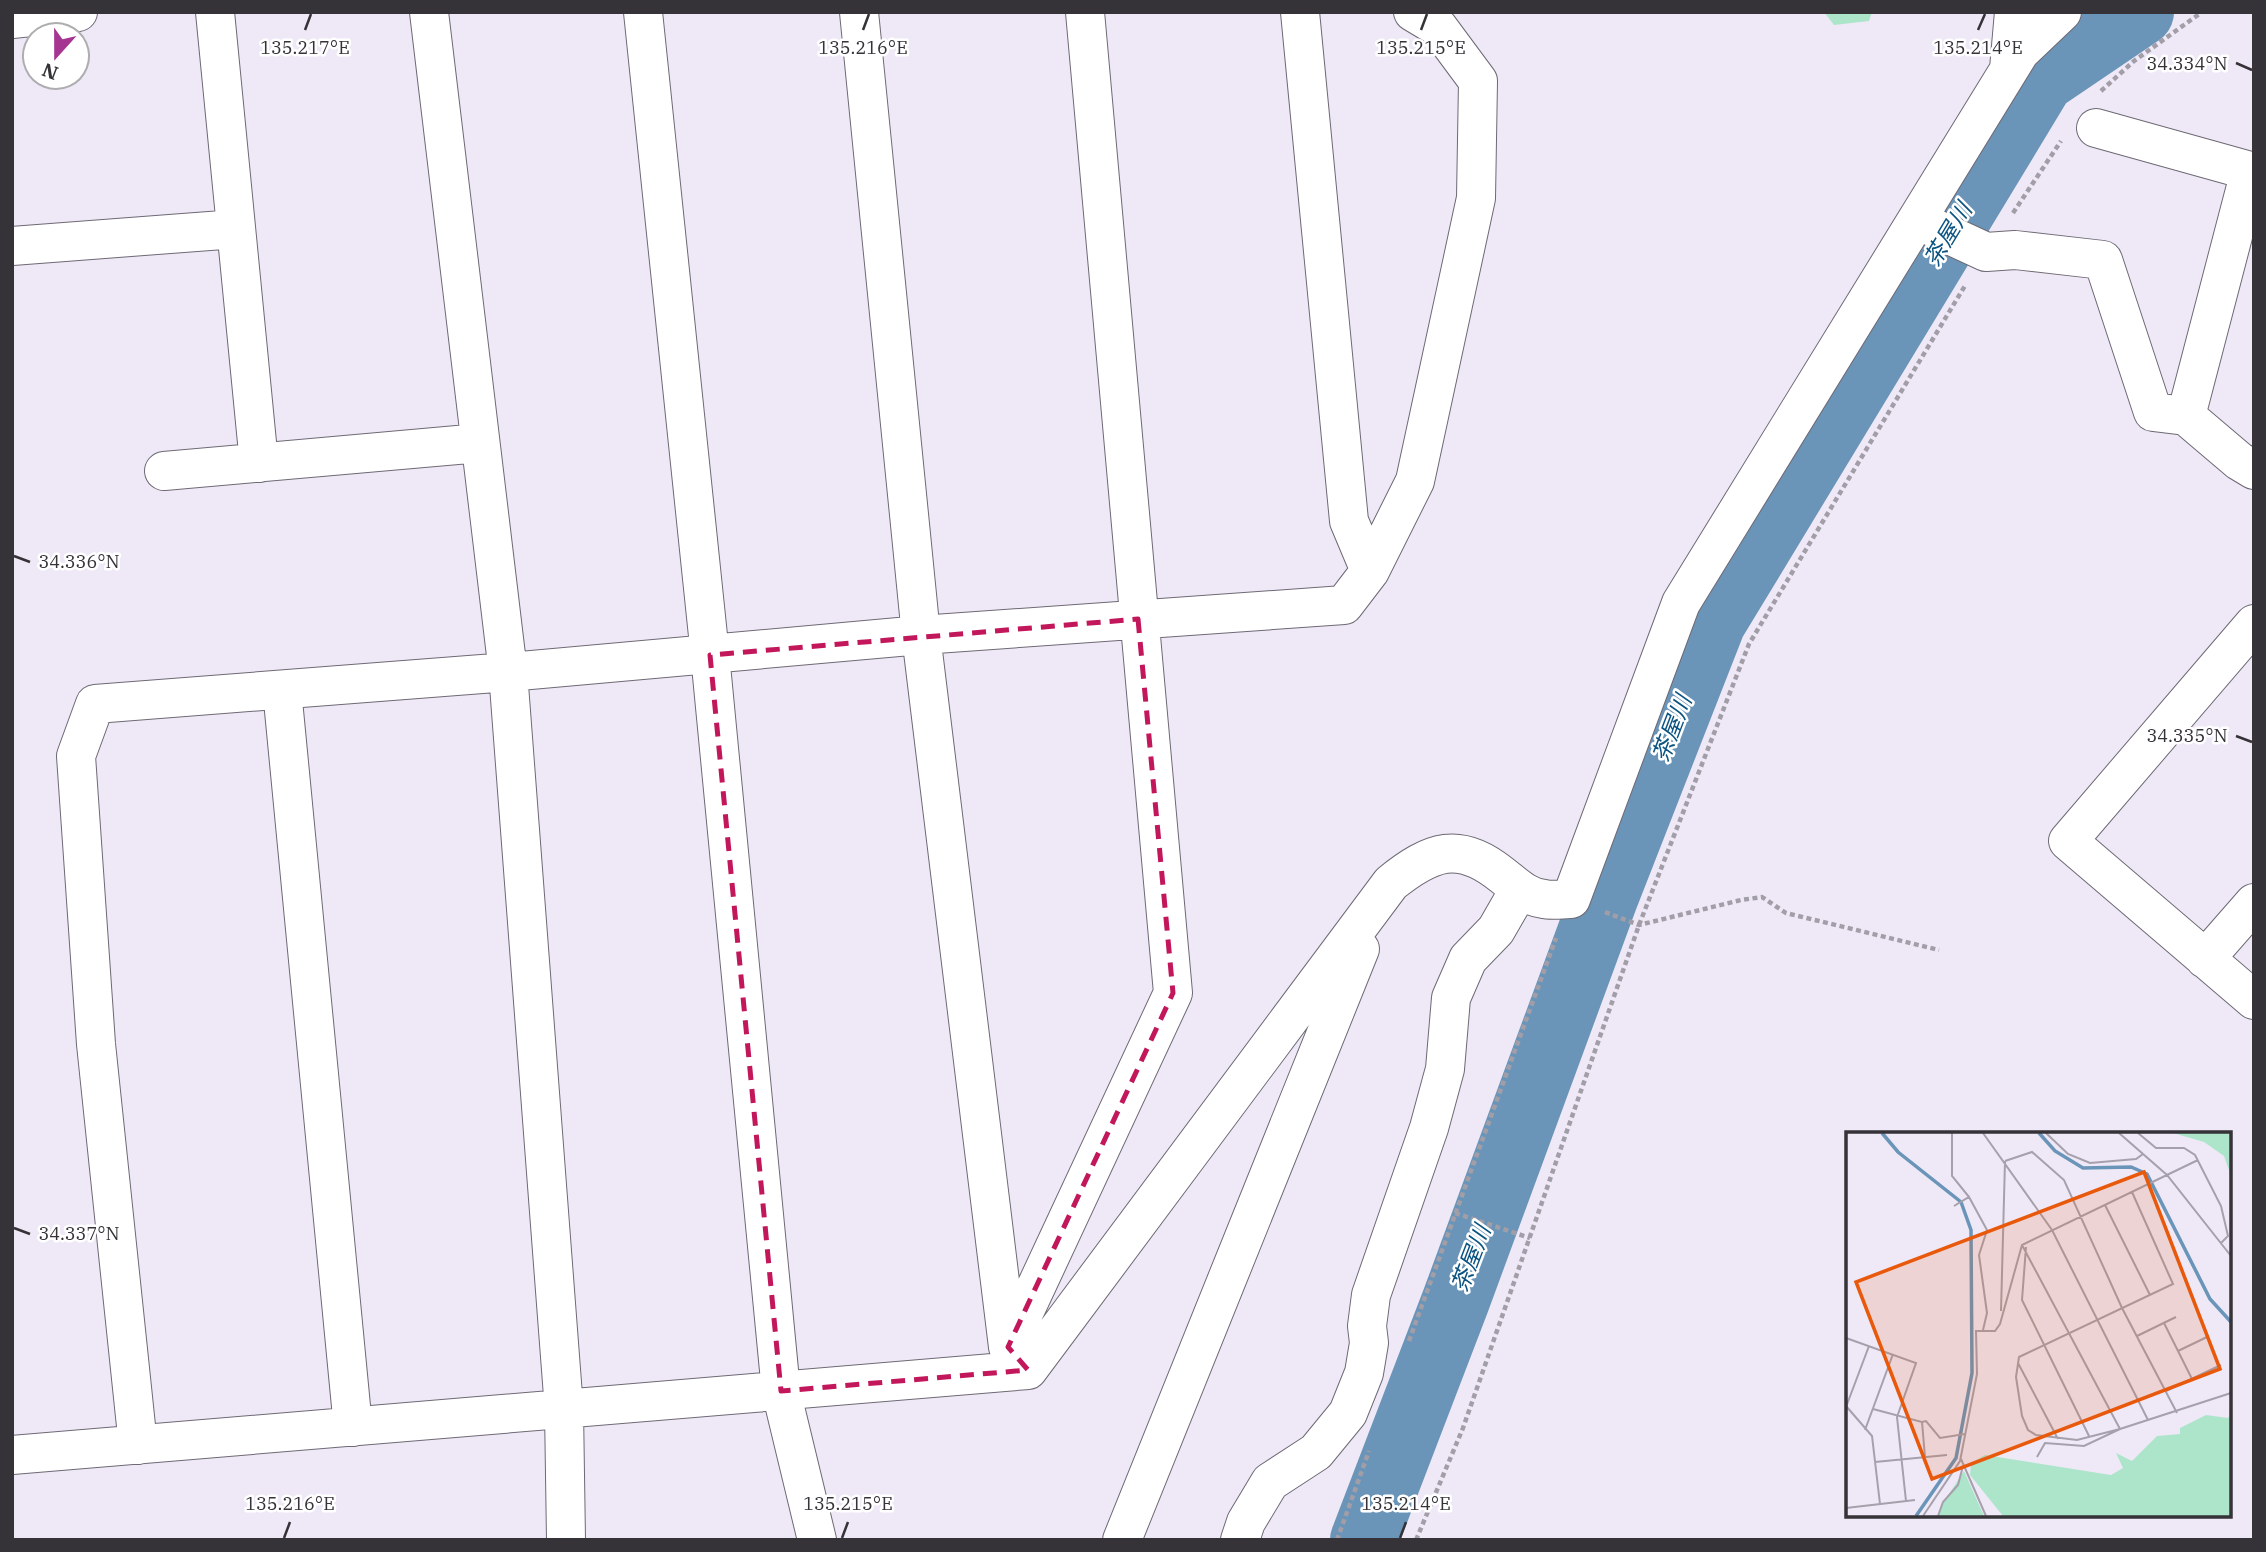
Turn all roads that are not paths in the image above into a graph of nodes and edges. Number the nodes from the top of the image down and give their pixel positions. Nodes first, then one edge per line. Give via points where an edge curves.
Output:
1 (78, 12) edge
2 (215, 12) edge
3 (429, 12) edge
4 (643, 12) edge
5 (859, 12) edge
6 (1085, 12) edge
7 (1300, 12) edge
8 (1413, 12) edge
9 (2014, 12) edge
10 (2062, 12) edge
11 (12, 19) edge
12 (2009, 69) junction
13 (2086, 120) road end
14 (2252, 171) edge
15 (1917, 220) junction
16 (236, 229) junction
17 (12, 246) edge
18 (2186, 416) junction
19 (481, 443) junction
20 (259, 463) junction
21 (2254, 470) edge
22 (164, 471) dead end
23 (1370, 571) junction
24 (1138, 619) junction
25 (2254, 624) edge
26 (921, 635) junction
27 (710, 655) junction
28 (508, 672) junction
29 (282, 690) junction
30 (1519, 890) junction
31 (1379, 902) junction
32 (2254, 903) edge
33 (2205, 959) junction
34 (2254, 1000) edge
35 (1018, 1358) junction
36 (782, 1391) junction
37 (564, 1409) junction
38 (354, 1427) junction
39 (138, 1445) junction
40 (12, 1455) edge
41 (566, 1540) edge
42 (817, 1540) edge
43 (1122, 1540) edge
44 (1240, 1540) edge

1 - 11 street
2 - 16 street
3 - 19 street
4 - 27 street
5 - 26 street
6 - 24 street
7 - 23 street via 1349,521
8 - 23 street via 1438,27 1478,81 1476,198 1415,481
9 - 12 street
10 - 12 street via 2020,52
12 - 15 street
13 - 14 street
14 - 18 street
15 - 18 street via 1986,252 2015,250 2103,260 2153,412
15 - 30 street via 1681,603 1571,899 1542,899
16 - 17 street
16 - 20 street
18 - 21 street
19 - 20 street
19 - 28 street
20 - 22 street
23 - 24 street via 1344,605
24 - 26 street
24 - 35 street via 1173,993
25 - 33 street via 2068,841
26 - 27 street
26 - 35 street
27 - 28 street
27 - 36 street
28 - 29 street
28 - 37 street
29 - 38 street
29 - 39 street via 96,704 76,756 96,1044
30 - 31 street via 1474,856 1444,852 1414,864 1391,883
30 - 44 street via 1496,930 1468,959 1451,998 1445,1069 1371,1295 1364,1373 1348,1413 1316,1451 1270,1482
31 - 35 street
31 - 43 street
32 - 33 street
33 - 34 street
35 - 36 street
36 - 37 street
36 - 42 street
37 - 38 street
37 - 41 street
38 - 39 street
39 - 40 street

